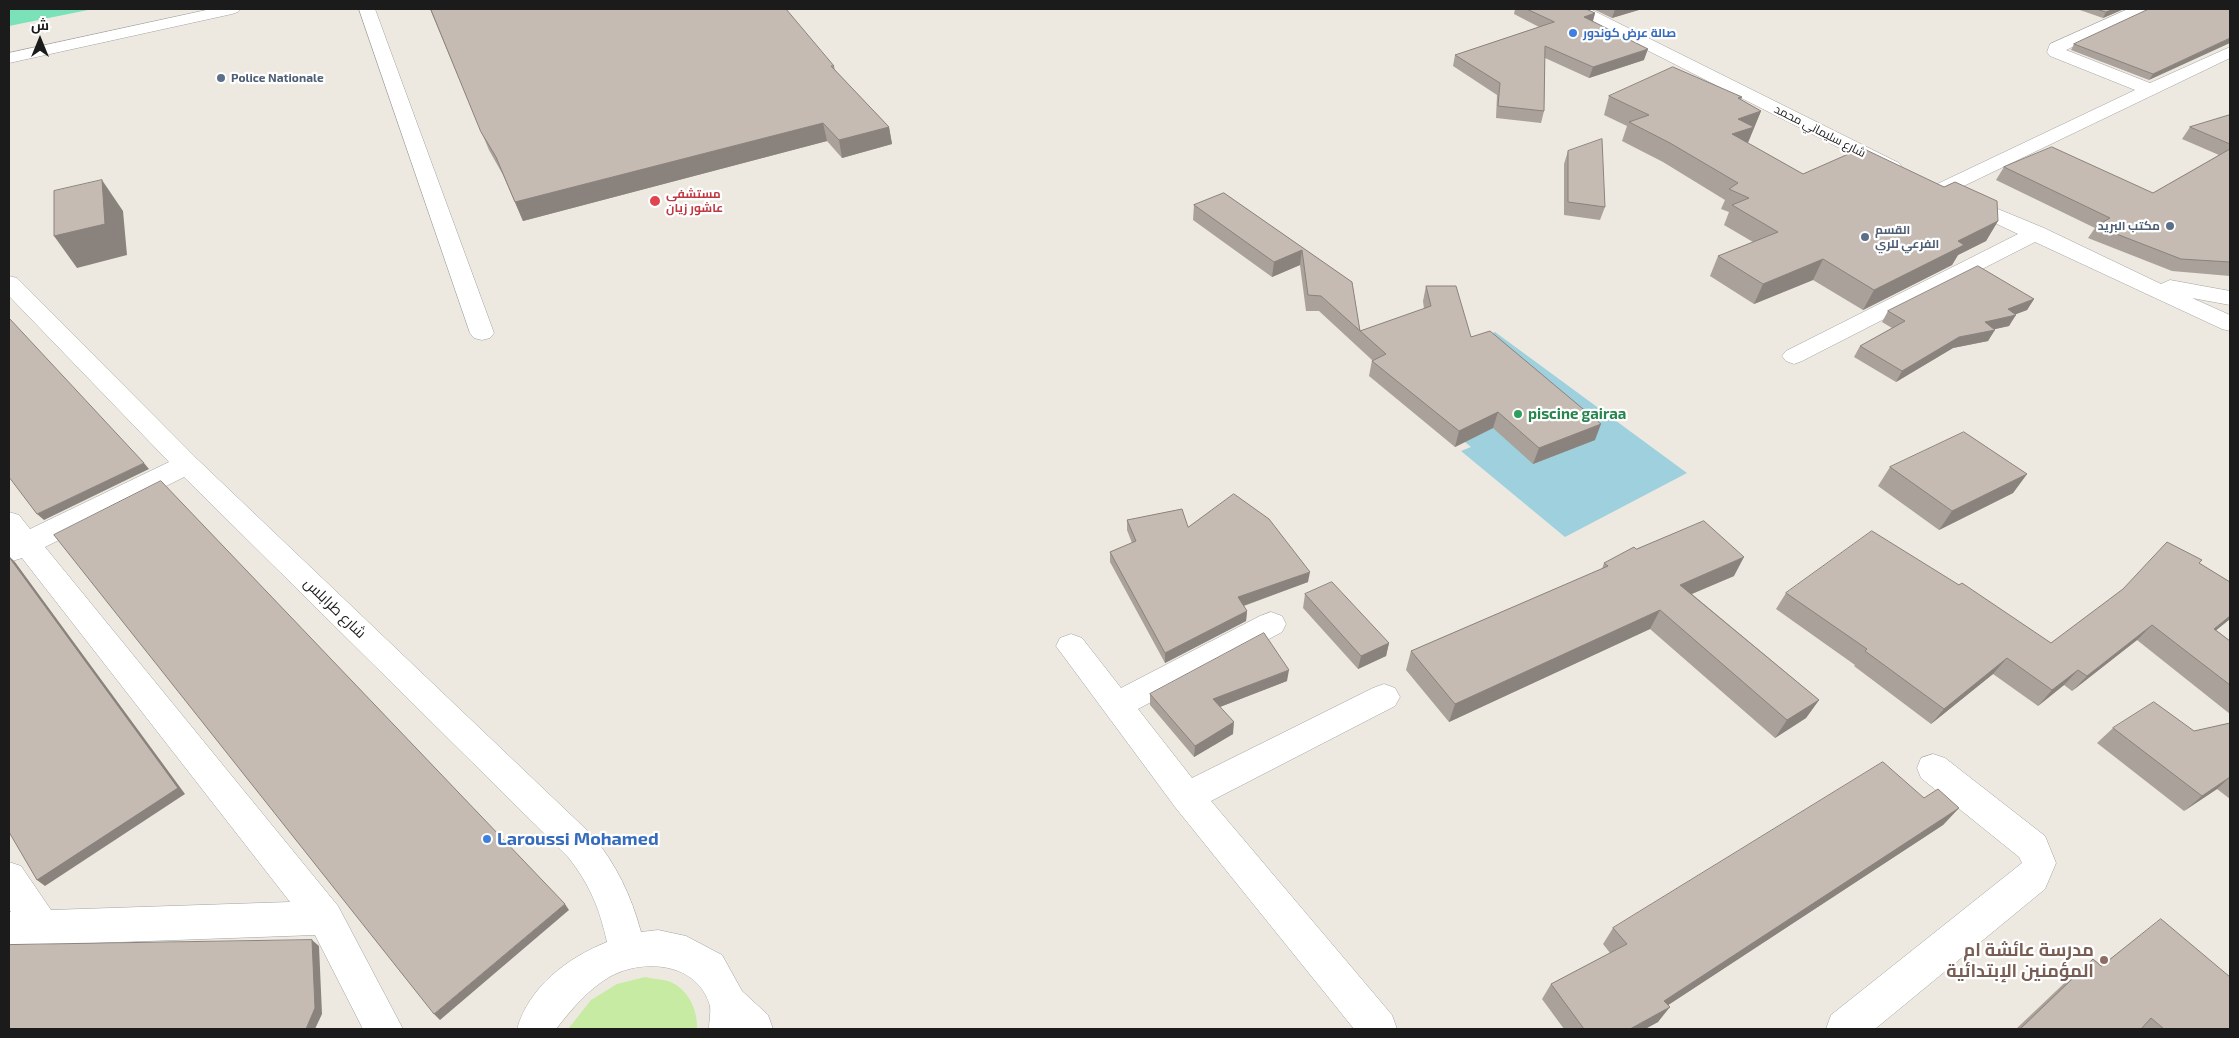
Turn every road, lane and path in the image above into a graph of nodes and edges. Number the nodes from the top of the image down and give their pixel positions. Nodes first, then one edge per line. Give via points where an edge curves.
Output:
1 (232, 9) edge
2 (367, 9) edge
3 (1578, 9) edge
4 (2141, 9) edge
5 (2230, 52) edge
6 (9, 58) edge
7 (2151, 90) junction
8 (1925, 183) junction
9 (2036, 233) junction
10 (9, 283) edge
11 (2146, 284) junction
12 (2230, 298) edge
13 (2230, 324) edge
14 (482, 333) dead end
15 (1794, 356) dead end
16 (187, 464) junction
17 (14, 540) edge
18 (1271, 624) dead end
19 (1071, 646) dead end
20 (1384, 697) dead end
21 (1118, 704) junction
22 (1933, 768) dead end
23 (1187, 797) junction
24 (9, 878) edge
25 (326, 918) junction
26 (25, 928) edge
27 (627, 951) junction
28 (737, 1021) edge
29 (384, 1029) edge
30 (536, 1029) edge
31 (1378, 1029) edge
32 (1845, 1029) edge

1 - 6 street
2 - 14 street
3 - 8 street, شارع سليماني محمد
4 - 7 street via 2056,48 2056,52
5 - 7 street
7 - 8 street
8 - 9 street, شارع سليماني محمد
9 - 11 street, شارع سليماني محمد
9 - 15 street
10 - 16 street, شارع طرابلس
11 - 12 street
11 - 13 street
16 - 17 street
16 - 27 street, شارع طرابلس via 580,846 598,866 617,906
17 - 25 street
18 - 21 street
19 - 21 street
20 - 23 street
21 - 23 street
22 - 32 street via 2033,847 2039,863 2033,877
23 - 31 street
24 - 26 street
25 - 26 street
25 - 29 street
27 - 28 street via 658,948 686,954 709,968
27 - 30 street via 596,964 569,984 539,1020

